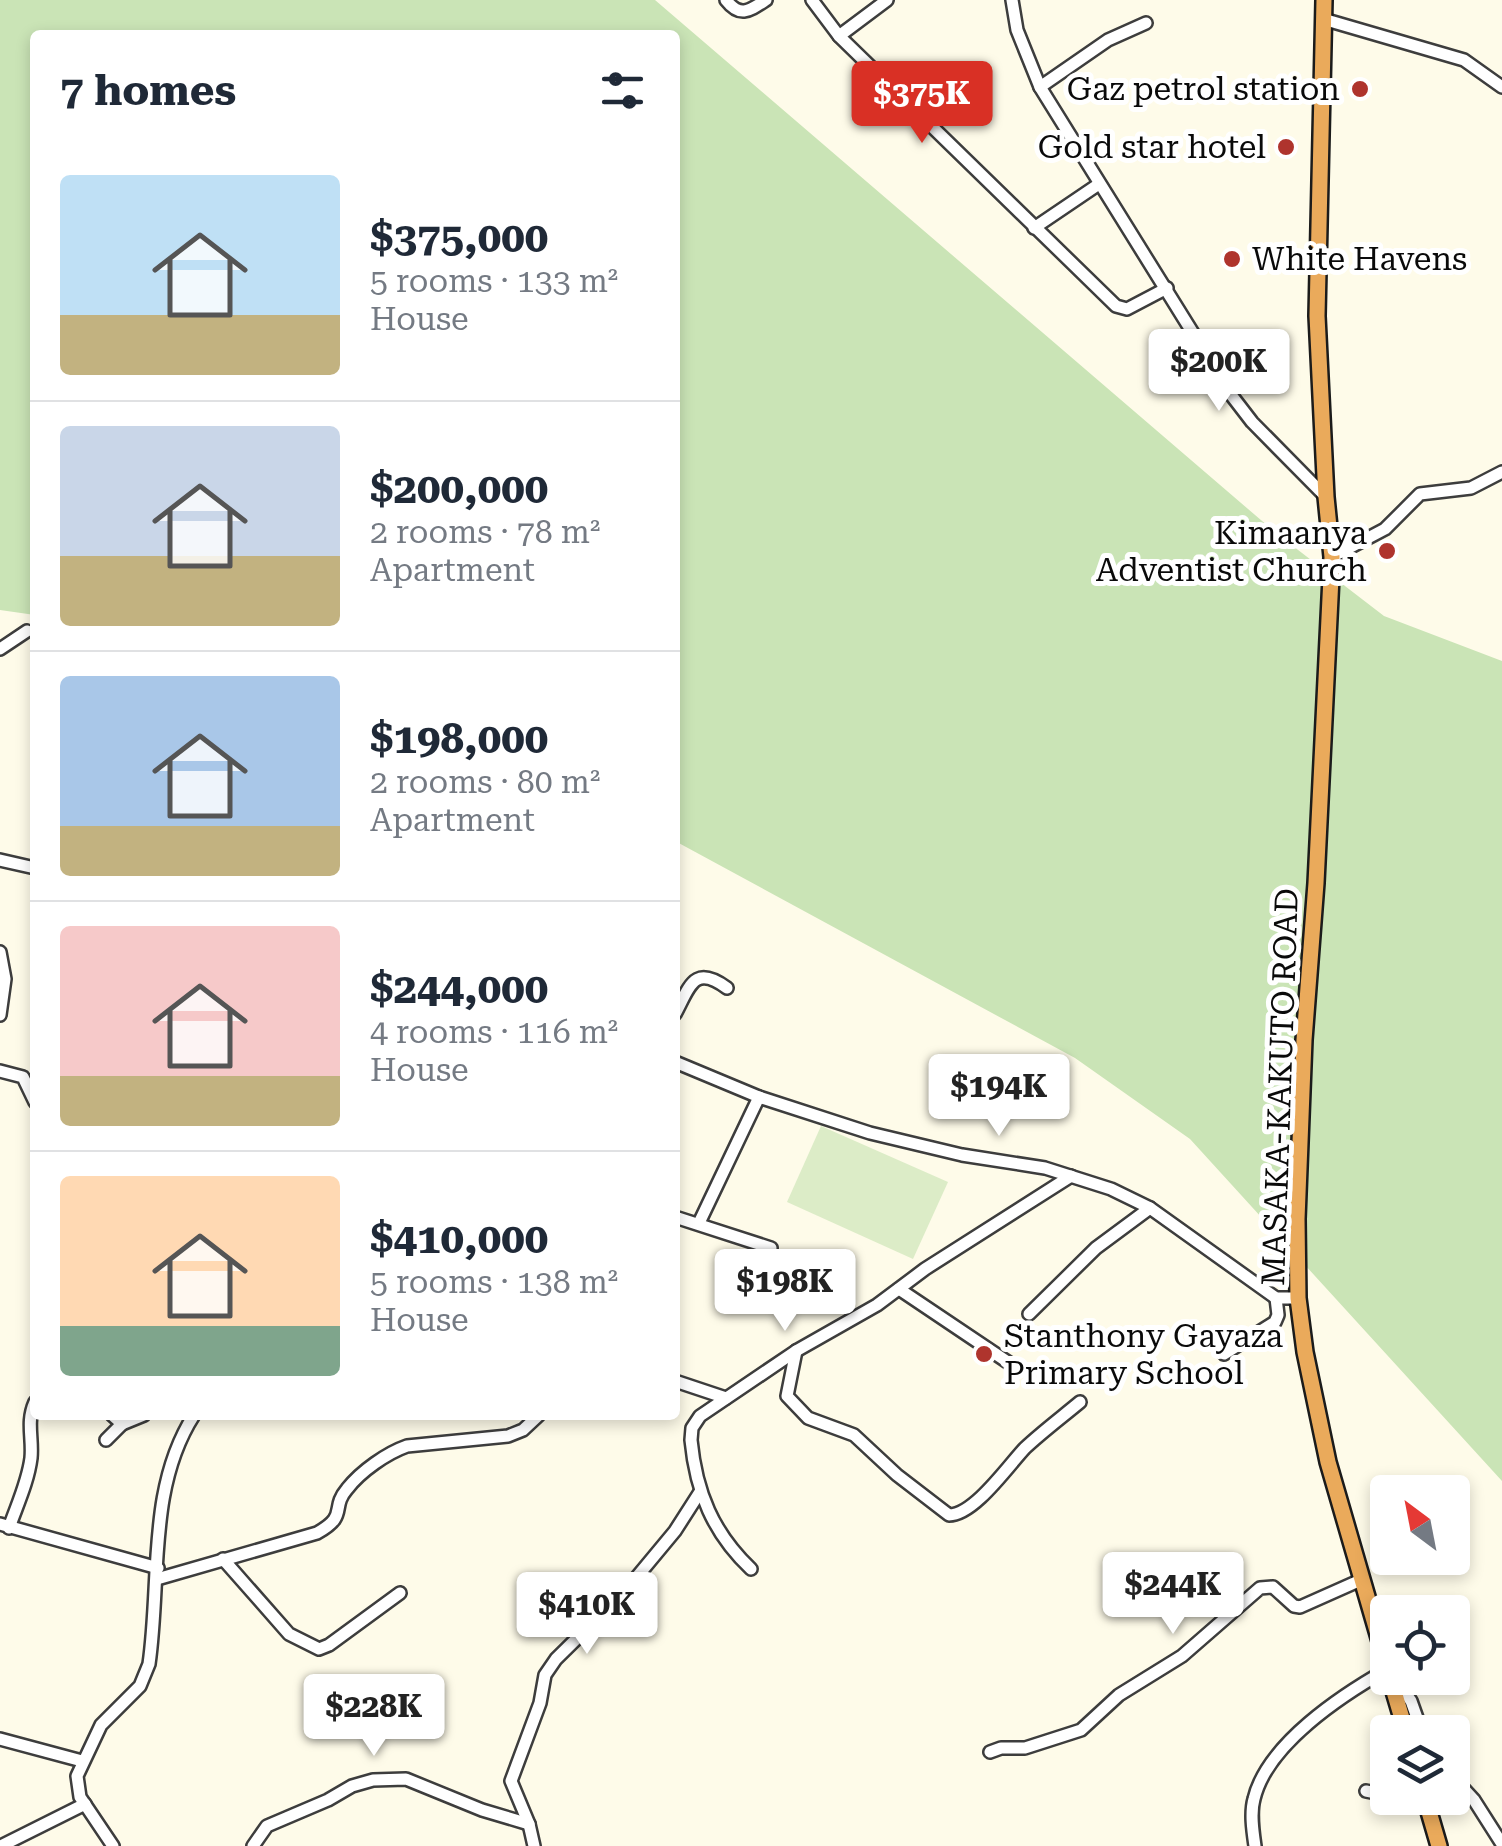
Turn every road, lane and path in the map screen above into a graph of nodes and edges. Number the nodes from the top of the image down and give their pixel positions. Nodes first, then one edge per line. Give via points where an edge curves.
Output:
1 (726, 0) edge
2 (766, 0) edge
3 (812, 0) edge
4 (887, 0) edge
5 (1012, 0) edge
6 (1324, 0) edge
7 (1323, 19) junction
8 (1146, 22) dead end
9 (838, 36) junction
10 (1040, 87) junction
11 (1502, 87) edge
12 (1099, 184) junction
13 (1034, 228) junction
14 (1167, 288) junction
15 (1502, 472) edge
16 (1326, 497) junction
17 (1332, 557) junction
18 (27, 632) dead end
19 (0, 649) edge
20 (0, 860) edge
21 (30, 867) edge
22 (0, 952) edge
23 (727, 988) dead end
24 (680, 1005) edge
25 (0, 1015) edge
26 (680, 1064) edge
27 (0, 1072) edge
28 (30, 1092) edge
29 (759, 1097) junction
30 (1071, 1176) junction
31 (1150, 1208) junction
32 (680, 1218) edge
33 (699, 1223) junction
34 (771, 1248) dead end
35 (900, 1288) junction
36 (1276, 1298) junction
37 (1298, 1298) junction
38 (1029, 1314) dead end
39 (796, 1351) junction
40 (1224, 1354) dead end
41 (1018, 1369) dead end
42 (680, 1382) edge
43 (726, 1398) junction
44 (1080, 1402) dead end
45 (30, 1418) edge
46 (116, 1420) edge
47 (192, 1420) edge
48 (534, 1420) edge
49 (106, 1440) dead end
50 (700, 1492) junction
51 (4, 1526) edge
52 (224, 1558) junction
53 (751, 1569) dead end
54 (157, 1574) junction
55 (1363, 1578) junction
56 (400, 1593) dead end
57 (1370, 1603) edge
58 (1370, 1679) edge
59 (0, 1738) edge
60 (990, 1752) dead end
61 (82, 1761) junction
62 (1366, 1791) dead end
63 (1370, 1792) edge
64 (1470, 1796) edge
65 (85, 1804) junction
66 (1430, 1815) edge
67 (529, 1824) junction
68 (34, 1830) junction
69 (1502, 1844) edge
70 (1, 1846) edge
71 (28, 1846) edge
72 (113, 1846) edge
73 (253, 1846) edge
74 (534, 1846) edge
75 (1254, 1846) edge
76 (1439, 1846) edge

1 - 2 street via 742,13
3 - 9 street
4 - 9 street
5 - 10 street
6 - 7 highway, MASAKA-KAKUTO ROAD
7 - 11 street via 1464,60
7 - 16 highway, MASAKA-KAKUTO ROAD via 1317,316
8 - 10 street
9 - 13 street
10 - 12 street
12 - 13 street
12 - 14 street
13 - 14 street via 1116,306 1133,307
14 - 16 street via 1232,396
15 - 17 street via 1471,488 1420,494 1385,530
16 - 17 highway, MASAKA-KAKUTO ROAD
17 - 37 highway, MASAKA-KAKUTO ROAD via 1304,1040
18 - 19 street
20 - 21 street
22 - 25 street
23 - 24 street via 702,976
26 - 29 street
27 - 28 street via 23,1077
29 - 30 street via 883,1137
29 - 33 street
30 - 31 street
30 - 35 street
31 - 36 street
31 - 38 street via 1096,1248
32 - 33 street
33 - 34 street
35 - 39 street
35 - 41 street
36 - 37 street
36 - 40 street via 1275,1322
37 - 55 highway, MASAKA-KAKUTO ROAD via 1318,1421
39 - 43 street
39 - 44 street via 787,1387 794,1407 854,1435 949,1515 986,1492
42 - 43 street
43 - 50 street via 692,1428
45 - 51 street via 32,1455
46 - 49 street
47 - 54 street via 169,1465
48 - 52 street via 508,1436 393,1451 346,1489 333,1524
50 - 53 street via 716,1529
50 - 67 street via 676,1531 545,1675 512,1782
51 - 54 street
52 - 54 street
52 - 56 street via 289,1634 319,1649
54 - 61 street via 149,1664 140,1686 101,1726
55 - 57 highway, MASAKA-KAKUTO ROAD
55 - 60 street via 1300,1607 1274,1587 1260,1588 1182,1656 1080,1730
58 - 75 street via 1276,1755 1253,1801
59 - 61 street
61 - 65 street via 77,1776
62 - 63 street
64 - 69 street
65 - 68 street
65 - 72 street
66 - 76 highway
67 - 73 street via 406,1779 373,1780 267,1826
67 - 74 street
68 - 70 street
68 - 71 street

